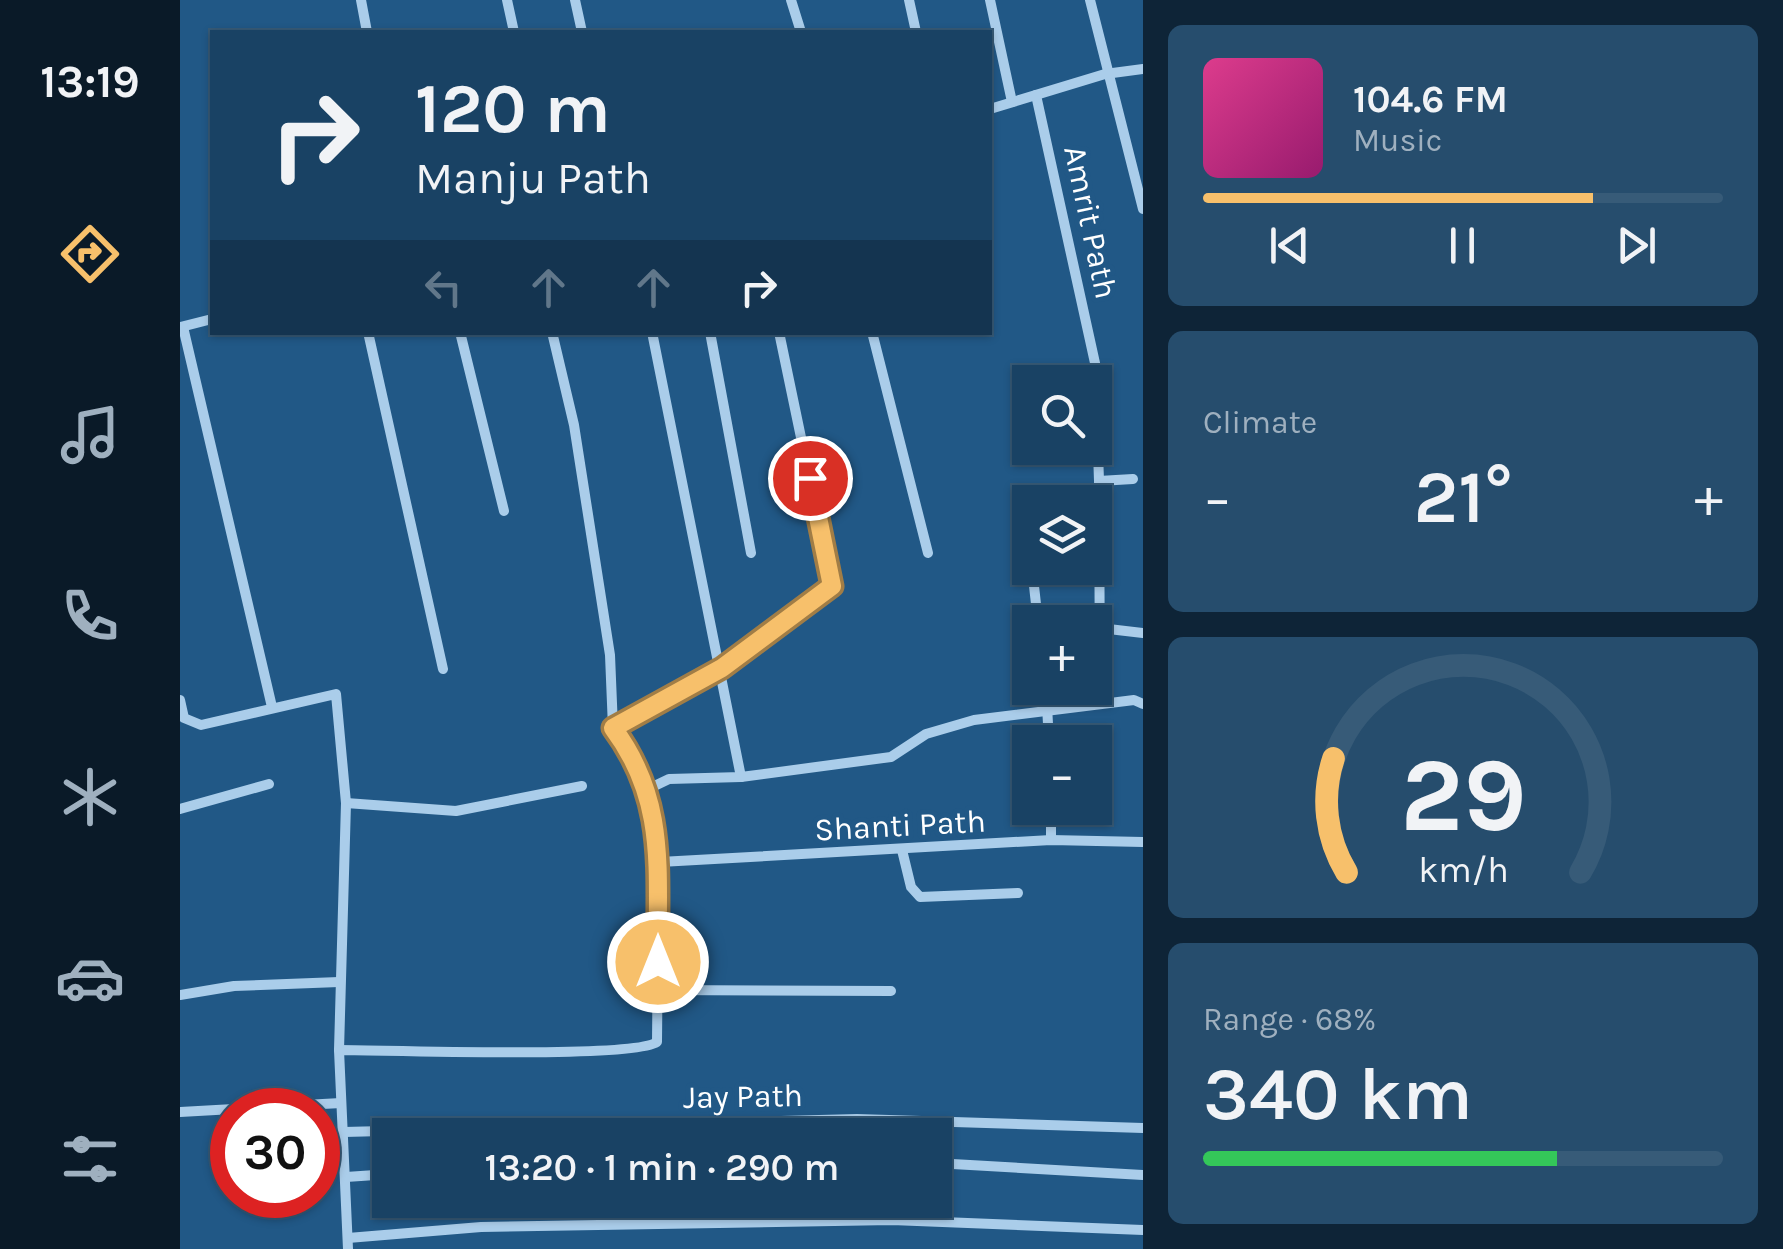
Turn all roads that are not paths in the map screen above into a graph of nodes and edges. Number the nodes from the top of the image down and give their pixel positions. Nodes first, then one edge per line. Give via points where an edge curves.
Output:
1 (361, 0) edge
2 (507, 0) edge
3 (575, 0) edge
4 (792, 0) edge
5 (910, 0) edge
6 (990, 0) edge
7 (1090, 0) edge
8 (367, 30) edge
9 (514, 30) edge
10 (582, 30) edge
11 (800, 30) edge
12 (916, 30) edge
13 (1143, 69) edge
14 (1105, 74) junction
15 (1036, 95) junction
16 (1012, 102) junction
17 (992, 108) edge
18 (1143, 210) edge
19 (210, 320) edge
20 (182, 327) edge
21 (369, 335) edge
22 (461, 335) edge
23 (553, 335) edge
24 (653, 335) edge
25 (711, 335) edge
26 (780, 335) edge
27 (873, 335) edge
28 (1132, 478) dead end
29 (1099, 481) junction
30 (504, 511) dead end
31 (751, 553) dead end
32 (928, 553) dead end
33 (1100, 605) edge
34 (1112, 629) edge
35 (1143, 633) edge
36 (722, 668) junction
37 (443, 670) dead end
38 (180, 700) edge
39 (1143, 704) edge
40 (1048, 705) edge
41 (272, 706) junction
42 (1048, 708) junction
43 (1048, 725) edge
44 (613, 728) junction
45 (741, 777) junction
46 (269, 784) dead end
47 (582, 786) dead end
48 (646, 790) junction
49 (346, 803) junction
50 (180, 809) edge
51 (1051, 825) edge
52 (1051, 840) junction
53 (1143, 842) edge
54 (902, 850) junction
55 (660, 862) junction
56 (1018, 893) dead end
57 (339, 982) junction
58 (659, 990) junction
59 (891, 992) dead end
60 (180, 995) edge
61 (339, 1050) junction
62 (341, 1103) junction
63 (180, 1112) edge
64 (1143, 1128) edge
65 (344, 1132) junction
66 (952, 1164) edge
67 (372, 1175) edge
68 (1143, 1175) edge
69 (346, 1177) junction
70 (1143, 1230) edge
71 (348, 1244) edge

1 - 8 street
2 - 9 street
3 - 10 street
4 - 11 street
5 - 12 street
6 - 16 street
7 - 14 street
13 - 14 street
14 - 15 street
14 - 18 street
15 - 16 street
15 - 29 street, Amrit Path via 1095,363
16 - 17 street
19 - 20 street
20 - 41 street
21 - 37 street
22 - 30 street
23 - 44 street via 574,424 610,655
24 - 36 street
25 - 31 street
26 - 36 street via 832,586
27 - 32 street
28 - 29 street
29 - 33 street, Amrit Path
34 - 35 street
36 - 44 street
36 - 45 street
38 - 41 street via 192,724
39 - 42 street
40 - 42 street
41 - 49 street via 336,694
42 - 43 street
42 - 45 street via 926,734 891,756
44 - 48 street
45 - 48 street via 669,779
46 - 50 street
47 - 49 street via 456,812
48 - 55 street
49 - 57 street
51 - 52 street
52 - 53 street, Shanti Path
52 - 54 street, Shanti Path
54 - 55 street, Shanti Path
54 - 56 street via 920,897
55 - 58 street
57 - 60 street
57 - 61 street
58 - 59 street
58 - 61 street via 657,1042 644,1048
61 - 62 street
62 - 63 street
62 - 65 street
64 - 65 street, Jay Path via 857,1119
65 - 69 street
66 - 68 street
67 - 69 street
69 - 71 street
70 - 71 street via 892,1220 481,1227

